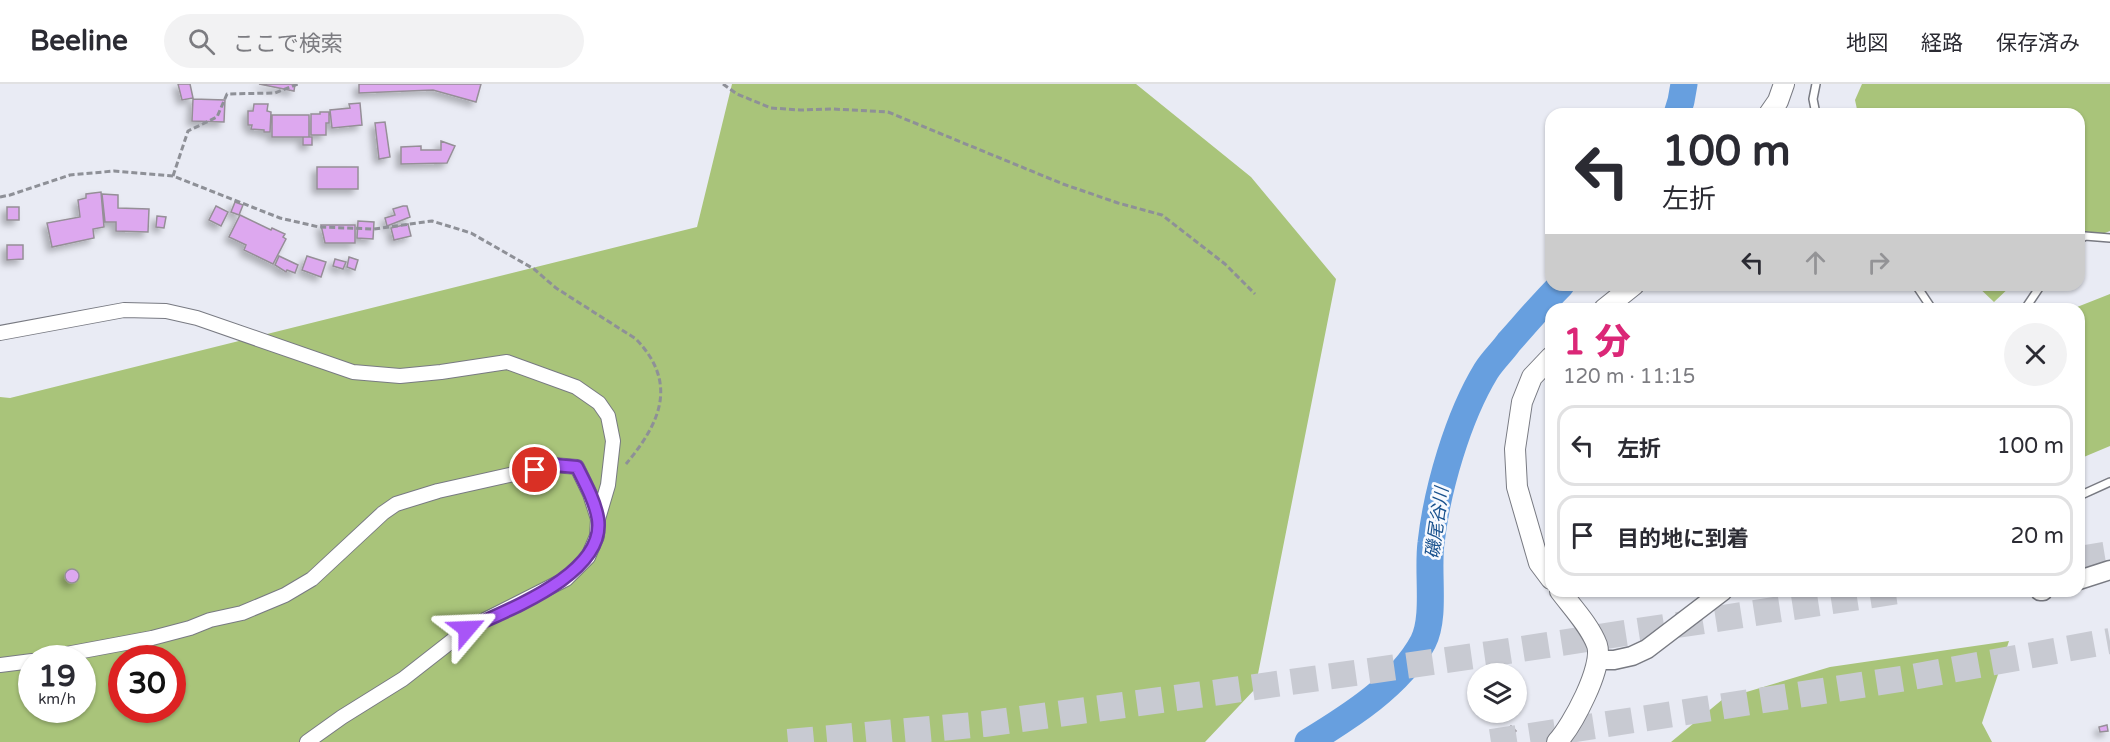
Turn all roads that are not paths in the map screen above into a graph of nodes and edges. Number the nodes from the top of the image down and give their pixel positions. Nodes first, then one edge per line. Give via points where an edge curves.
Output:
1 (1784, 84) edge
2 (1815, 84) edge
3 (1773, 108) edge
4 (1815, 108) edge
5 (2085, 236) edge
6 (2110, 238) edge
7 (1626, 291) edge
8 (1612, 303) edge
9 (0, 333) edge
10 (1545, 363) edge
11 (2110, 482) edge
12 (2085, 493) edge
13 (598, 519) junction
14 (2110, 570) edge
15 (1545, 571) edge
16 (2085, 578) edge
17 (1564, 597) edge
18 (1715, 597) edge
19 (96, 648) edge
20 (1598, 660) junction
21 (18, 662) edge
22 (0, 664) edge
23 (307, 742) edge
24 (1557, 742) edge

1 - 3 main road
2 - 4 lane
5 - 6 lane
7 - 8 main road
9 - 13 street via 124,310 166,310 353,372 400,376 507,362 576,387 599,403 608,416 613,441 608,485
10 - 15 main road via 1532,377 1522,402 1515,449 1517,488 1539,563
11 - 12 lane
13 - 19 street via 577,467 554,465 438,491 396,504 382,513 312,579 285,595 190,628
13 - 23 street via 597,536 588,557 566,579 467,629 403,679
14 - 16 street
17 - 20 main road via 1592,635 1598,647
18 - 20 street via 1647,649 1632,656
20 - 24 main road via 1585,696
21 - 22 street

